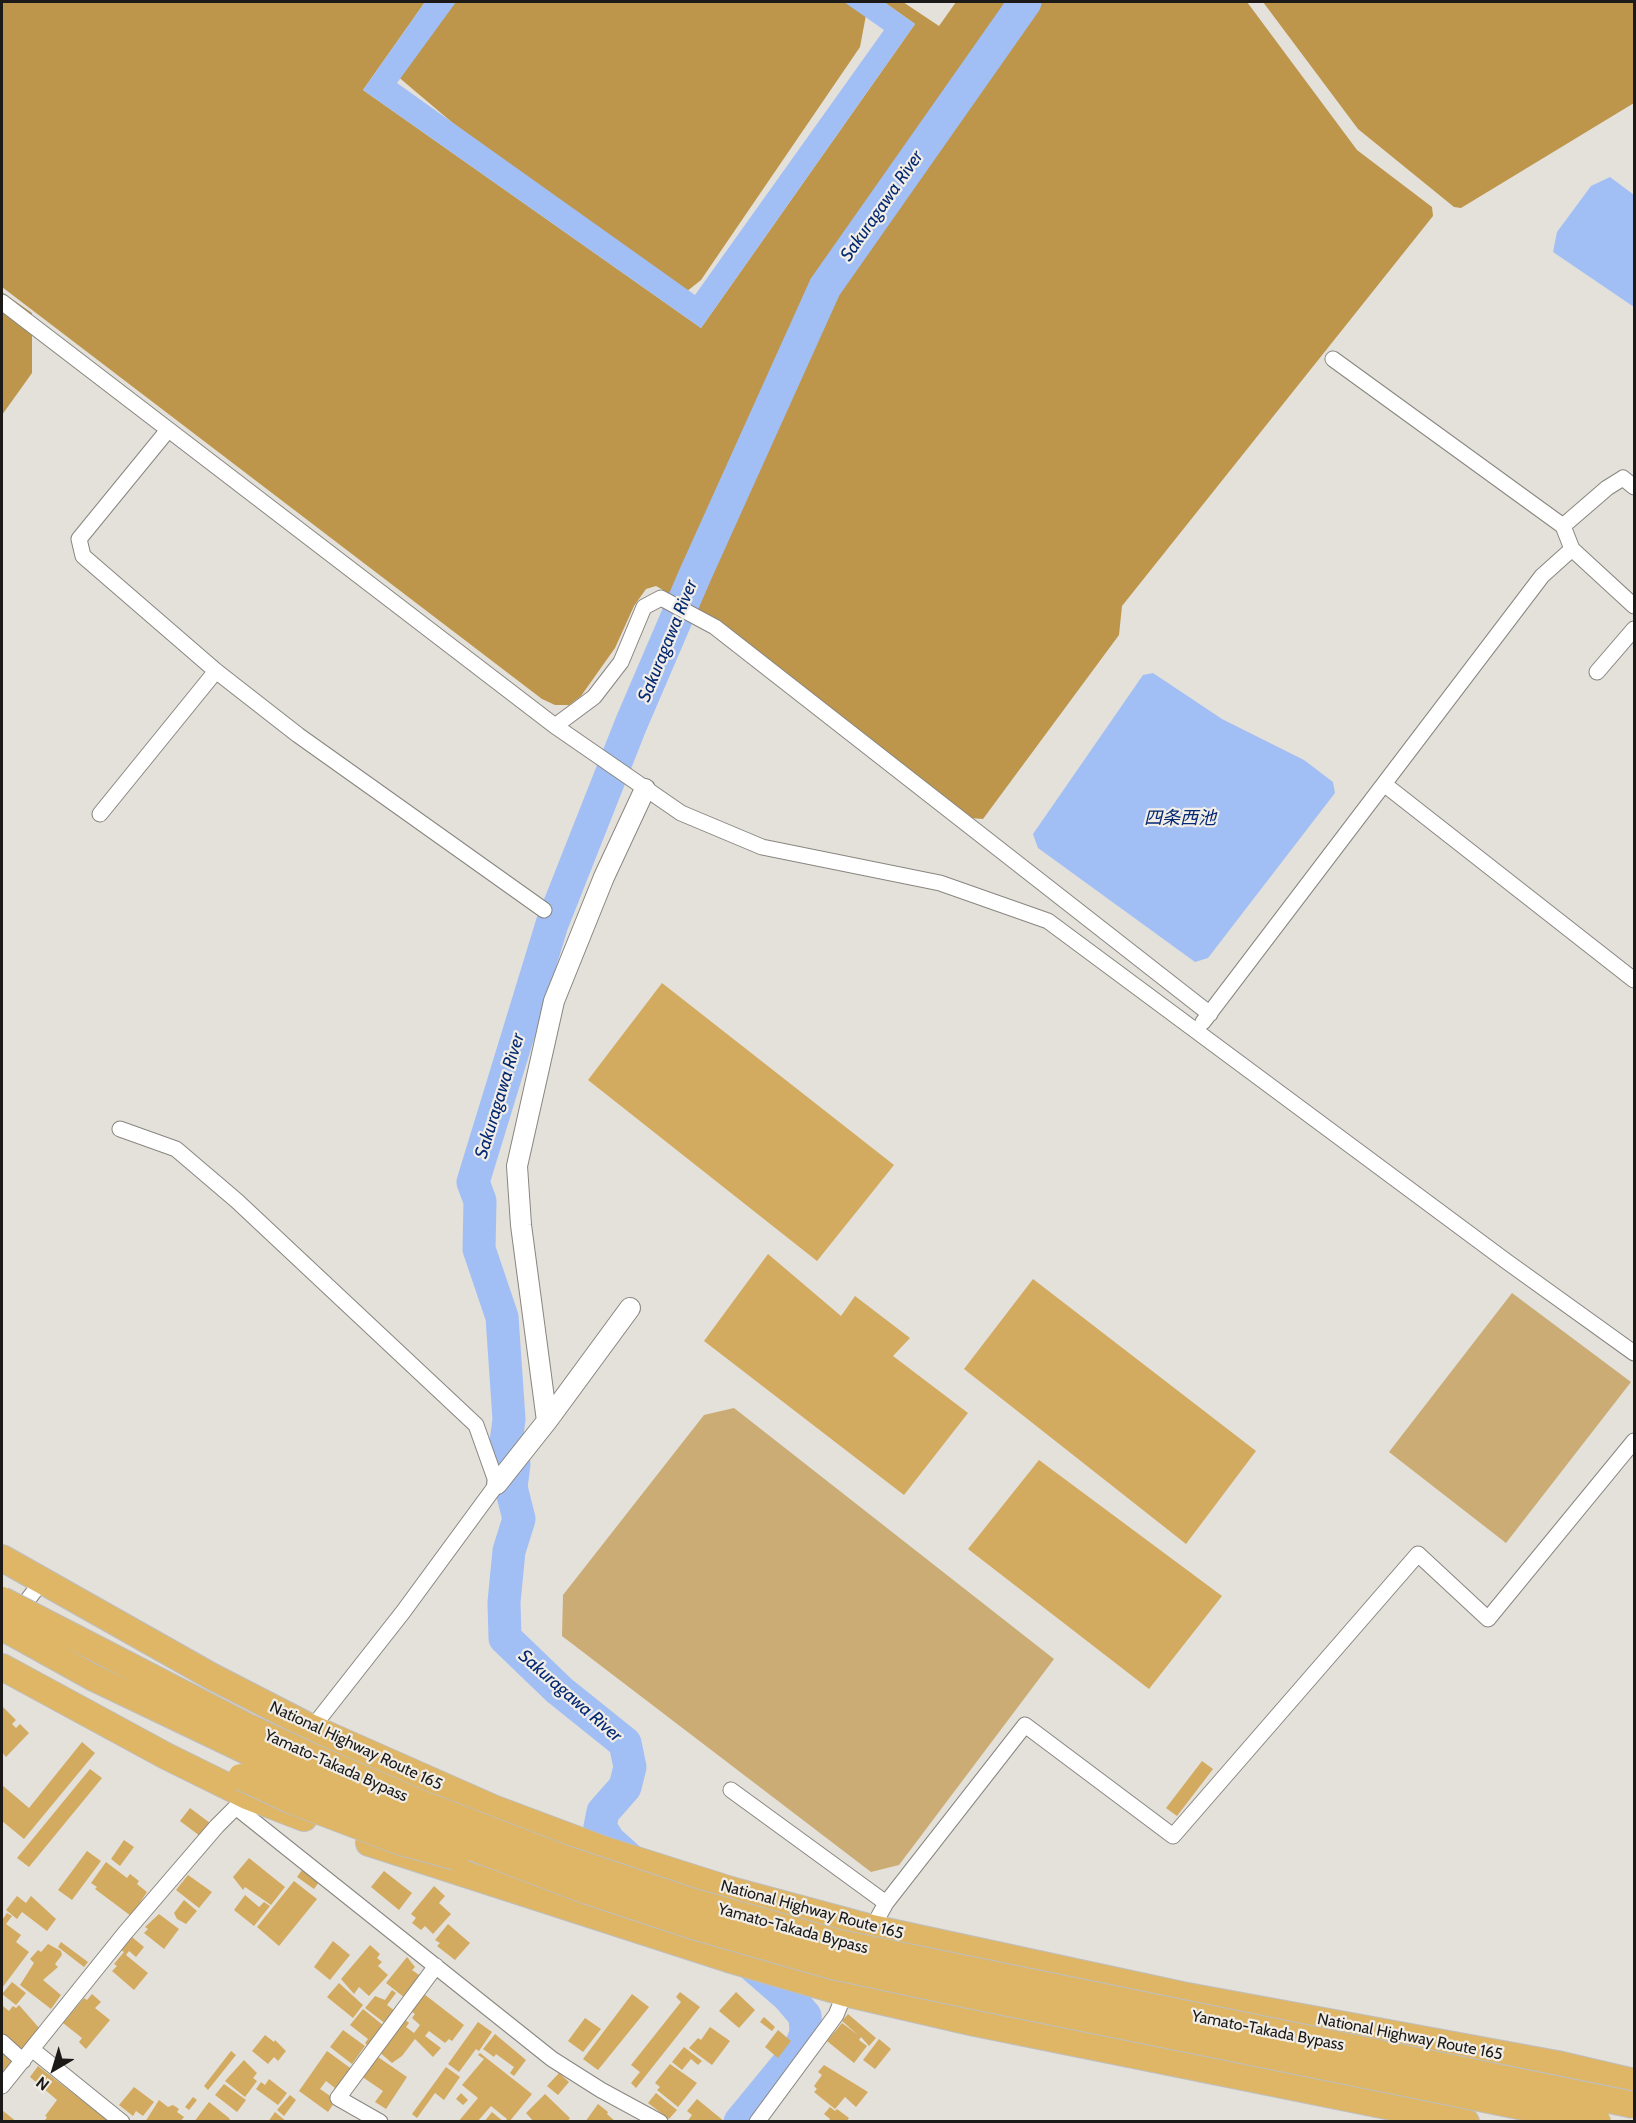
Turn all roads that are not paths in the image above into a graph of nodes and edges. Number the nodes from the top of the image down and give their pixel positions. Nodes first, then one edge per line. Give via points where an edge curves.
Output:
1 (2, 302) edge
2 (1334, 359) dead end
3 (168, 430) junction
4 (1635, 487) edge
5 (1563, 526) junction
6 (1572, 549) junction
7 (1635, 606) edge
8 (1635, 629) edge
9 (216, 671) junction
10 (1597, 672) dead end
11 (555, 726) junction
12 (1384, 784) junction
13 (645, 789) junction
14 (100, 814) dead end
15 (544, 910) dead end
16 (1635, 980) edge
17 (1210, 1014) junction
18 (1197, 1030) junction
19 (120, 1129) dead end
20 (630, 1308) dead end
21 (1635, 1353) edge
22 (547, 1421) junction
23 (1635, 1441) edge
24 (497, 1484) junction
25 (2, 1558) edge
26 (2, 1581) edge
27 (42, 1581) junction
28 (2, 1600) edge
29 (2, 1627) edge
30 (2, 1634) edge
31 (2, 1650) edge
32 (2, 1667) edge
33 (246, 1726) junction
34 (312, 1728) junction
35 (731, 1790) dead end
36 (242, 1802) junction
37 (587, 1891) junction
38 (886, 1903) junction
39 (872, 1928) junction
40 (435, 1966) junction
41 (845, 1993) junction
42 (2, 2042) edge
43 (28, 2056) junction
44 (1635, 2082) edge
45 (2, 2086) edge
46 (1635, 2105) edge
47 (651, 2119) edge
48 (122, 2121) edge
49 (380, 2121) edge
50 (757, 2121) edge
51 (1466, 2121) edge
52 (1598, 2121) edge

1 - 3 street
2 - 5 street
3 - 9 street via 79,539 83,556
3 - 11 street
4 - 5 street via 1623,478
5 - 6 street
6 - 7 street
6 - 12 street via 1542,576
8 - 10 street
9 - 14 street
9 - 15 street via 298,735
11 - 13 street
11 - 17 street via 594,697 621,662 644,607 661,598 715,627
12 - 16 street
12 - 17 street
13 - 18 street via 681,813 762,847 940,883 1048,921
13 - 22 street via 554,1001 517,1167
17 - 18 street
18 - 21 street
19 - 24 street via 176,1149 237,1201 476,1425
20 - 22 street
22 - 24 street
23 - 38 street via 1488,1619 1418,1554 1173,1836 1025,1725
24 - 34 street
25 - 27 highway, National Highway Route 165
26 - 33 highway, bridge
27 - 30 street
27 - 34 highway, National Highway Route 165
28 - 33 highway, Yamato-Takada Bypass, bridge
29 - 37 highway, Yamato-Takada Bypass, bridge via 102,1682 303,1778
31 - 37 highway, bridge via 193,1754 290,1800 401,1842
32 - 36 highway
33 - 46 highway, Yamato-Takada Bypass, bridge via 420,1803 563,1858 694,1902 839,1944
34 - 36 street
34 - 39 highway, National Highway Route 165 via 493,1808 605,1850 731,1890
35 - 38 street
36 - 40 street
36 - 41 highway
36 - 43 street via 125,1933
37 - 52 highway, Yamato-Takada Bypass, bridge via 832,1966
38 - 39 street
39 - 41 street
39 - 44 highway, National Highway Route 165 via 1182,1995
40 - 47 street via 552,2059
40 - 49 street via 338,2098
41 - 50 street via 836,2015
41 - 51 highway via 975,2023
42 - 43 street
43 - 45 street
43 - 48 street

